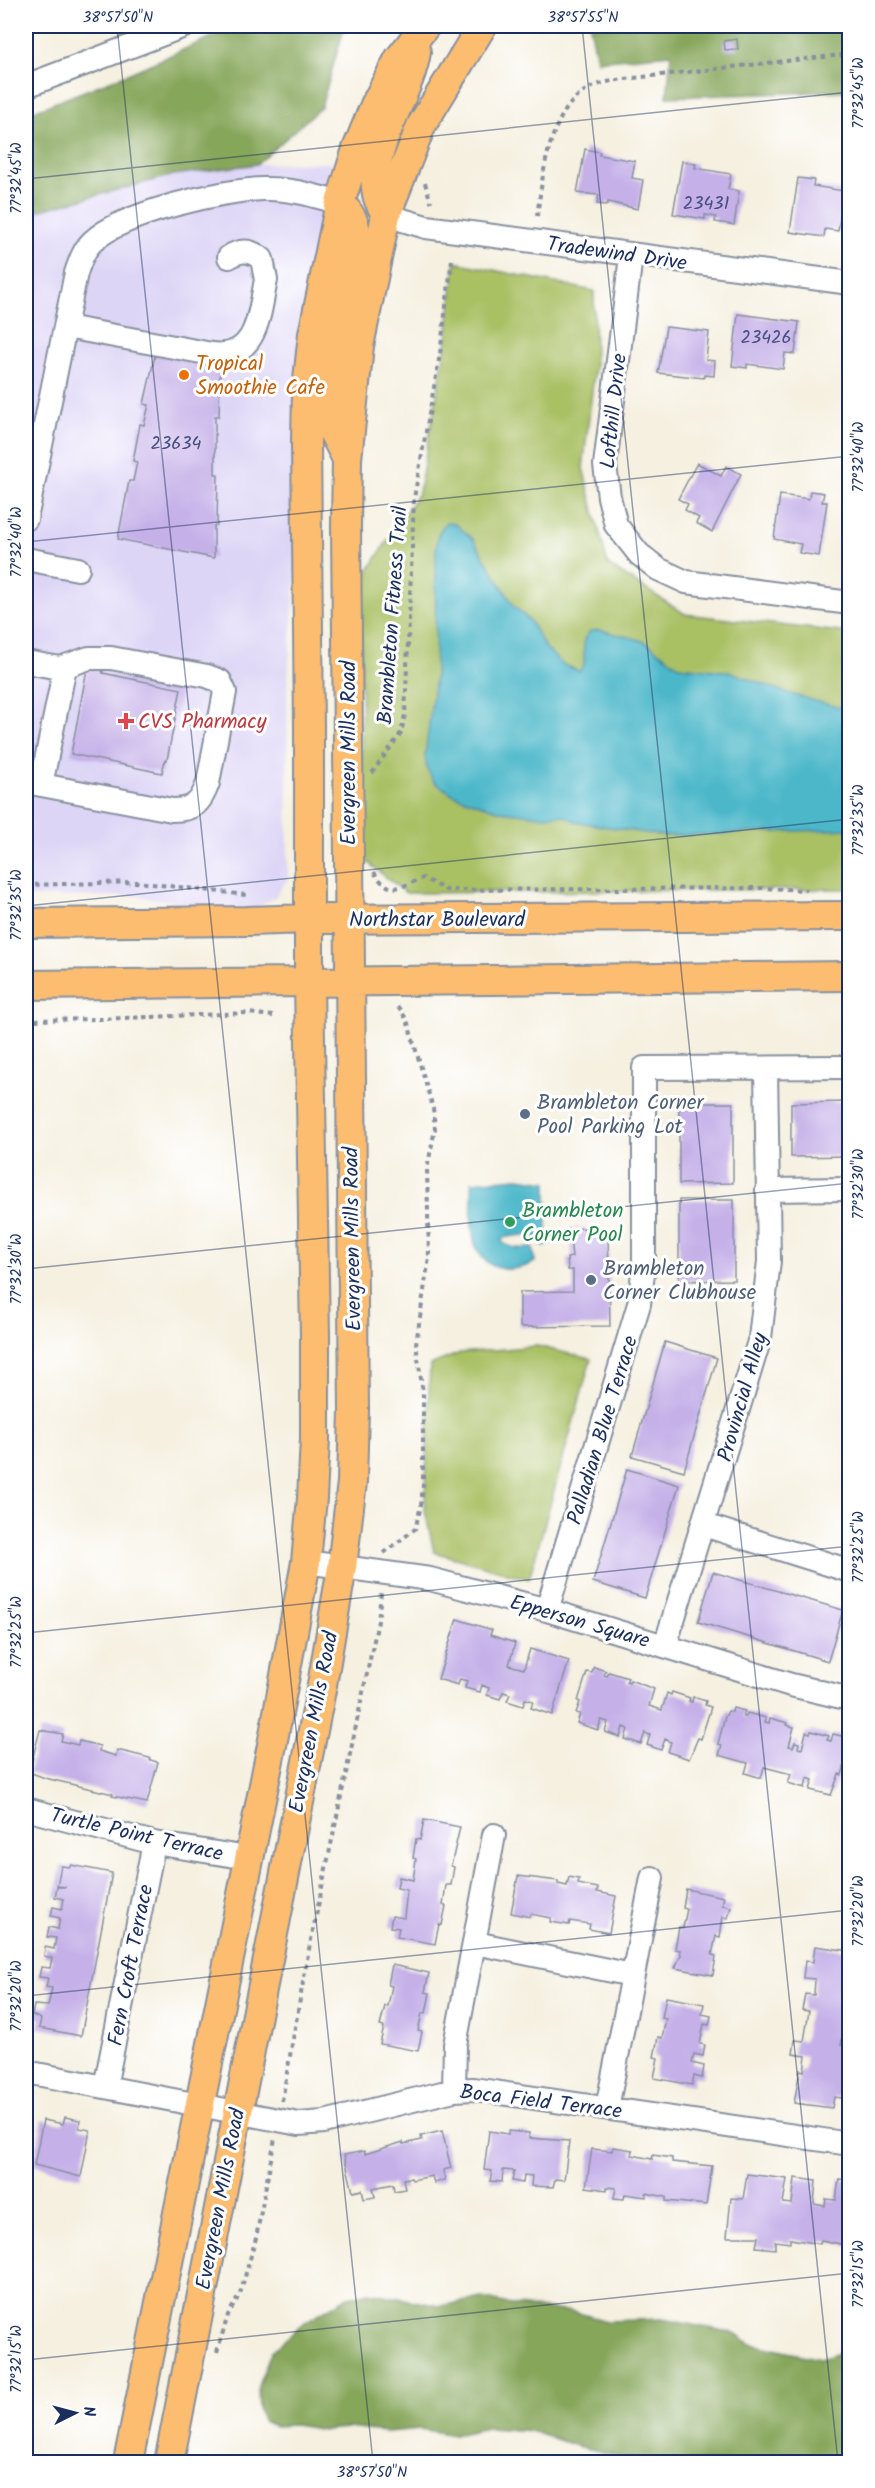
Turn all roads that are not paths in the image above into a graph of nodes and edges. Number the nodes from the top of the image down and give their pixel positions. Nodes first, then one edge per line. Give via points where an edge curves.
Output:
1 (184, 26) edge
2 (482, 26) edge
3 (422, 28) edge
4 (26, 86) edge
5 (340, 203) junction
6 (386, 215) junction
7 (631, 256) junction
8 (229, 257) dead end
9 (849, 284) edge
10 (66, 327) junction
11 (347, 459) junction
12 (26, 519) edge
13 (26, 559) edge
14 (78, 569) dead end
15 (849, 603) edge
16 (26, 662) edge
17 (65, 667) junction
18 (33, 783) edge
19 (849, 916) edge
20 (309, 919) junction
21 (348, 920) junction
22 (26, 923) edge
23 (849, 976) edge
24 (349, 981) junction
25 (309, 982) junction
26 (26, 985) edge
27 (849, 1067) edge
28 (766, 1068) junction
29 (849, 1189) edge
30 (768, 1190) junction
31 (704, 1525) junction
32 (306, 1562) junction
33 (342, 1567) junction
34 (849, 1571) edge
35 (547, 1610) junction
36 (665, 1646) junction
37 (849, 1699) edge
38 (26, 1809) edge
39 (494, 1835) dead end
40 (154, 1843) junction
41 (248, 1858) junction
42 (652, 1878) dead end
43 (475, 1943) junction
44 (632, 1975) junction
45 (26, 2072) edge
46 (105, 2087) junction
47 (454, 2090) junction
48 (200, 2105) junction
49 (607, 2108) junction
50 (237, 2112) junction
51 (849, 2144) edge
52 (128, 2463) edge
53 (169, 2463) edge

1 - 4 street
2 - 6 main road, Evergreen Mills Road via 421,126
3 - 5 main road, Evergreen Mills Road via 399,59 375,105
3 - 6 main road via 413,73 382,146 376,171 377,194
5 - 10 street via 295,191 262,189 202,198 124,221 105,231 82,256
5 - 11 main road via 353,216 357,231 336,357 330,426
5 - 20 main road, Evergreen Mills Road via 313,334 307,389
6 - 7 street, Tradewind Drive via 426,227
6 - 11 main road, Evergreen Mills Road via 359,346
7 - 9 street, Tradewind Drive
7 - 15 street, Lofthill Drive via 605,465 616,525 639,554 658,569 686,582
8 - 10 street via 250,251 265,264 266,280 254,333 232,353 218,354
10 - 12 street
11 - 21 main road, Evergreen Mills Road
13 - 14 street
16 - 17 street
17 - 18 street
17 - 18 street via 89,658 111,658 220,681 224,703 208,783 197,804 186,810
19 - 21 main road, Northstar Boulevard
20 - 21 main road, Northstar Boulevard
20 - 22 main road, Northstar Boulevard
20 - 25 main road, Evergreen Mills Road
21 - 24 main road, Evergreen Mills Road
23 - 24 main road
24 - 25 main road
24 - 33 main road, Evergreen Mills Road via 354,1410 352,1482
25 - 26 main road
25 - 32 main road, Evergreen Mills Road via 315,1439
27 - 28 street
28 - 30 street, Provincial Alley
28 - 35 street, Palladian Blue Terrace via 644,1068 644,1266 639,1305
29 - 30 street
30 - 31 street, Provincial Alley via 769,1261 760,1338
31 - 34 street
31 - 36 street, Provincial Alley
32 - 33 street, Epperson Square
32 - 41 main road, Evergreen Mills Road
33 - 35 street, Epperson Square via 429,1579
33 - 50 main road, Evergreen Mills Road
35 - 36 street, Epperson Square
36 - 37 street, Epperson Square
38 - 40 street, Turtle Point Terrace
39 - 43 street
40 - 41 street, Turtle Point Terrace
40 - 46 street, Fern Croft Terrace
41 - 48 main road, Evergreen Mills Road
42 - 44 street
43 - 44 street
43 - 47 street via 455,2045
44 - 49 street
45 - 46 street, Boca Field Terrace
46 - 48 street, Boca Field Terrace
47 - 49 street, Boca Field Terrace
47 - 50 street, Boca Field Terrace via 324,2122 299,2124
48 - 50 street, Boca Field Terrace
48 - 52 main road, Evergreen Mills Road
49 - 51 street, Boca Field Terrace
50 - 53 main road, Evergreen Mills Road

